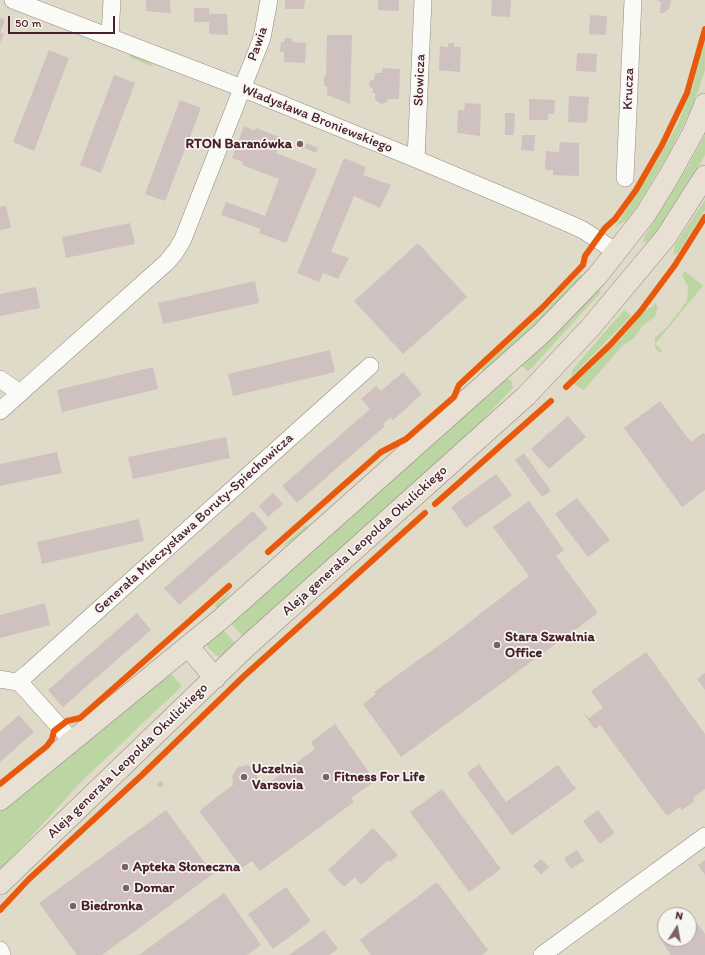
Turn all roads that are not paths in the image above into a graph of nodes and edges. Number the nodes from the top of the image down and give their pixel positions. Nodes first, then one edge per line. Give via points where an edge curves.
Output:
1 (13, 0) edge
2 (112, 0) edge
3 (268, 0) edge
4 (423, 0) edge
5 (633, 0) edge
6 (110, 36) junction
7 (242, 88) junction
8 (705, 104) edge
9 (416, 159) junction
10 (705, 176) edge
11 (625, 178) dead end
12 (615, 251) junction
13 (639, 269) junction
14 (370, 366) dead end
15 (504, 368) junction
16 (0, 380) edge
17 (20, 393) junction
18 (526, 396) junction
19 (0, 411) edge
20 (188, 646) junction
21 (214, 678) junction
22 (8, 680) edge
23 (73, 742) junction
24 (0, 800) edge
25 (705, 836) edge
26 (1, 884) edge
27 (0, 950) edge
28 (2, 955) edge
29 (542, 955) edge

1 - 6 street, Władysława Broniewskiego
2 - 6 street
3 - 7 street, Pawia via 262,38
4 - 9 street, Słowicza
5 - 11 street, Krucza
6 - 7 street, Władysława Broniewskiego
7 - 9 street, Władysława Broniewskiego
7 - 17 street via 176,251 167,262
8 - 12 main road via 694,131 669,176 645,215
9 - 12 street, Władysława Broniewskiego via 583,230
10 - 13 main road, Aleja generała Leopolda Okulickiego via 666,237
12 - 13 main road
12 - 15 main road via 575,300
13 - 18 main road, Aleja generała Leopolda Okulickiego via 590,328
14 - 22 street, Generała Mieczysława Boruty-Spiechowicza via 27,674
15 - 18 main road via 520,372 526,385
15 - 20 main road
16 - 17 street
17 - 19 street
18 - 21 main road, Aleja generała Leopolda Okulickiego
20 - 21 main road
20 - 23 main road
21 - 26 main road, Aleja generała Leopolda Okulickiego
22 - 23 street, Generała Mieczysława Boruty-Spiechowicza via 22,685
23 - 24 main road
25 - 29 street
27 - 28 street

